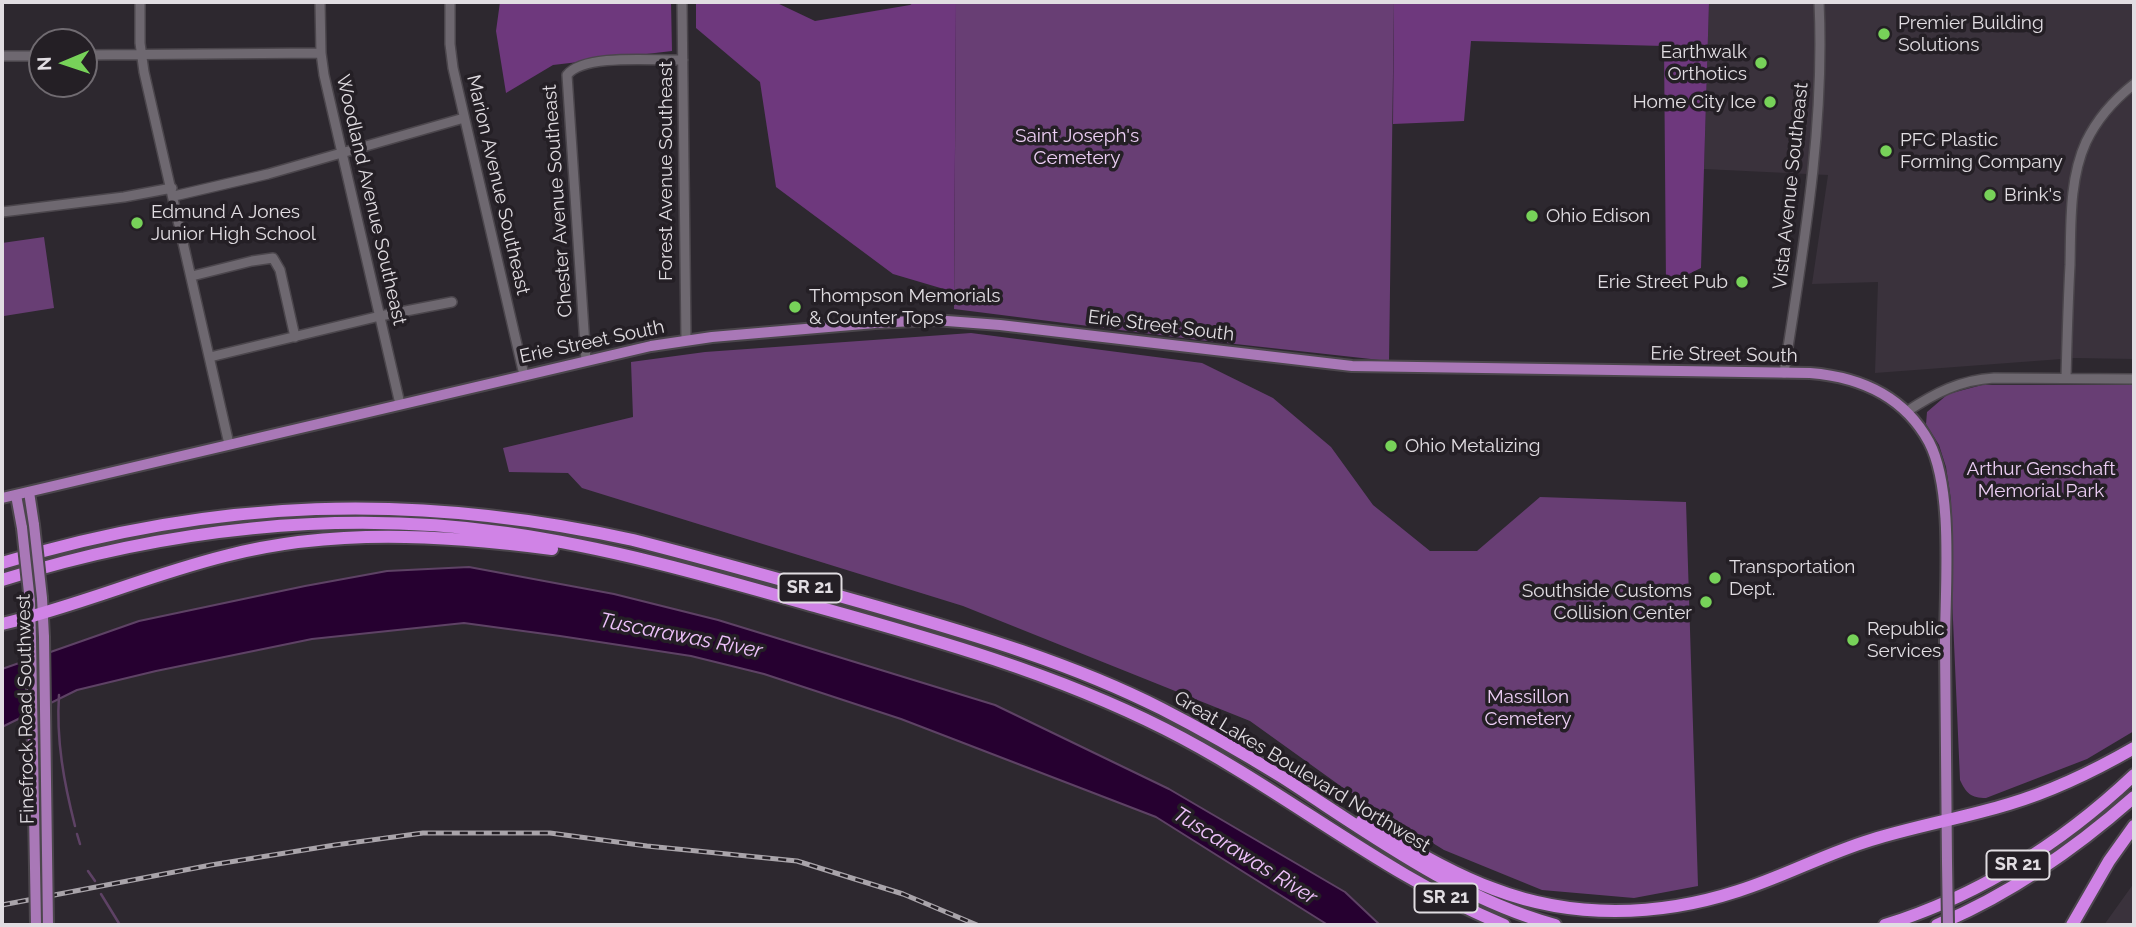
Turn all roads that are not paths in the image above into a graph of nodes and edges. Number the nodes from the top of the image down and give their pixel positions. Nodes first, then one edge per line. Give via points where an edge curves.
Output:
1 (140, 2) edge
2 (320, 2) edge
3 (450, 2) edge
4 (682, 2) edge
5 (1819, 2) edge
6 (321, 53) junction
7 (98, 55) edge
8 (141, 55) junction
9 (2, 56) edge
10 (28, 56) edge
11 (683, 60) junction
12 (2134, 84) edge
13 (464, 118) junction
14 (342, 152) junction
15 (173, 192) junction
16 (2, 212) edge
17 (192, 276) junction
18 (452, 302) dead end
19 (380, 316) junction
20 (295, 337) junction
21 (686, 340) junction
22 (210, 357) junction
23 (586, 360) junction
24 (1784, 373) junction
25 (524, 375) junction
26 (2066, 378) junction
27 (2134, 379) edge
28 (400, 404) junction
29 (1906, 412) junction
30 (229, 444) junction
31 (29, 492) junction
32 (16, 495) junction
33 (2, 498) edge
34 (28, 526) junction
35 (614, 552) junction
36 (2, 563) edge
37 (2, 580) edge
38 (37, 616) junction
39 (2, 624) edge
40 (2134, 748) edge
41 (2134, 775) edge
42 (2134, 797) edge
43 (1314, 799) junction
44 (1947, 820) junction
45 (2134, 826) edge
46 (1390, 866) junction
47 (36, 925) edge
48 (48, 925) edge
49 (1486, 925) edge
50 (1504, 925) edge
51 (1555, 925) edge
52 (1885, 925) edge
53 (1937, 925) edge
54 (1948, 925) edge
55 (2072, 925) edge

1 - 8 street
2 - 6 street, Woodland Avenue Southeast
3 - 13 street, Marion Avenue Southeast via 452,56
4 - 11 street, Forest Avenue Southeast
5 - 24 street, Vista Avenue Southeast via 1817,141
6 - 8 street
6 - 14 street, Woodland Avenue Southeast
7 - 8 street
8 - 15 street
9 - 10 street
11 - 21 street, Forest Avenue Southeast
11 - 23 street, Chester Avenue Southeast via 604,61 567,75
12 - 26 street via 2098,122 2078,170 2071,222
13 - 14 street
13 - 25 street, Marion Avenue Southeast
14 - 15 street
14 - 19 street, Woodland Avenue Southeast
15 - 16 street
15 - 17 street
17 - 20 street via 273,258 280,270
17 - 22 street
18 - 19 street
19 - 20 street
19 - 28 street, Woodland Avenue Southeast
20 - 22 street
21 - 23 main road, Erie Street South
21 - 24 main road, Erie Street South via 934,320 1352,366
22 - 30 street
23 - 25 main road, Erie Street South
24 - 29 main road, Erie Street South via 1830,375 1861,383
25 - 28 main road, Erie Street South
26 - 27 street
26 - 29 street via 1972,380 1942,390
28 - 30 main road, Erie Street South
29 - 44 main road, Erie Street South via 1934,454 1944,492
30 - 31 main road, Erie Street South
31 - 32 main road, Erie Street South
31 - 34 main road, Finefrock Road Southwest
32 - 33 main road, Erie Street South
32 - 34 main road, Finefrock Road Southwest
34 - 38 main road, Finefrock Road Southwest, bridge
35 - 37 highway, Great Lakes Boulevard Northwest / SR 21 via 449,527 289,526 209,533 130,547
35 - 38 highway via 436,537 304,541 186,566
35 - 46 highway, Great Lakes Boulevard Northwest / SR 21 via 947,643 1061,682 1205,751
36 - 43 highway, Great Lakes Boulevard Northwest / SR 21 via 151,526 296,508 451,511 586,530 813,589 1054,661 1160,708
38 - 39 highway
38 - 47 main road, Finefrock Road Southwest, bridge via 31,640
38 - 48 main road, Finefrock Road Southwest, bridge via 44,637
40 - 44 highway via 2039,794
41 - 52 highway, SR 21 via 2079,823 2008,872 1963,897
42 - 53 highway, SR 21 via 2054,861 2004,893
43 - 44 highway via 1493,889 1544,904 1596,911 1656,909 1715,898 1844,849
43 - 51 highway, Great Lakes Boulevard Northwest / SR 21 via 1447,881
44 - 54 main road, Erie Street South, bridge
45 - 55 highway
46 - 49 highway via 1452,910
46 - 50 highway, Great Lakes Boulevard Northwest / SR 21

